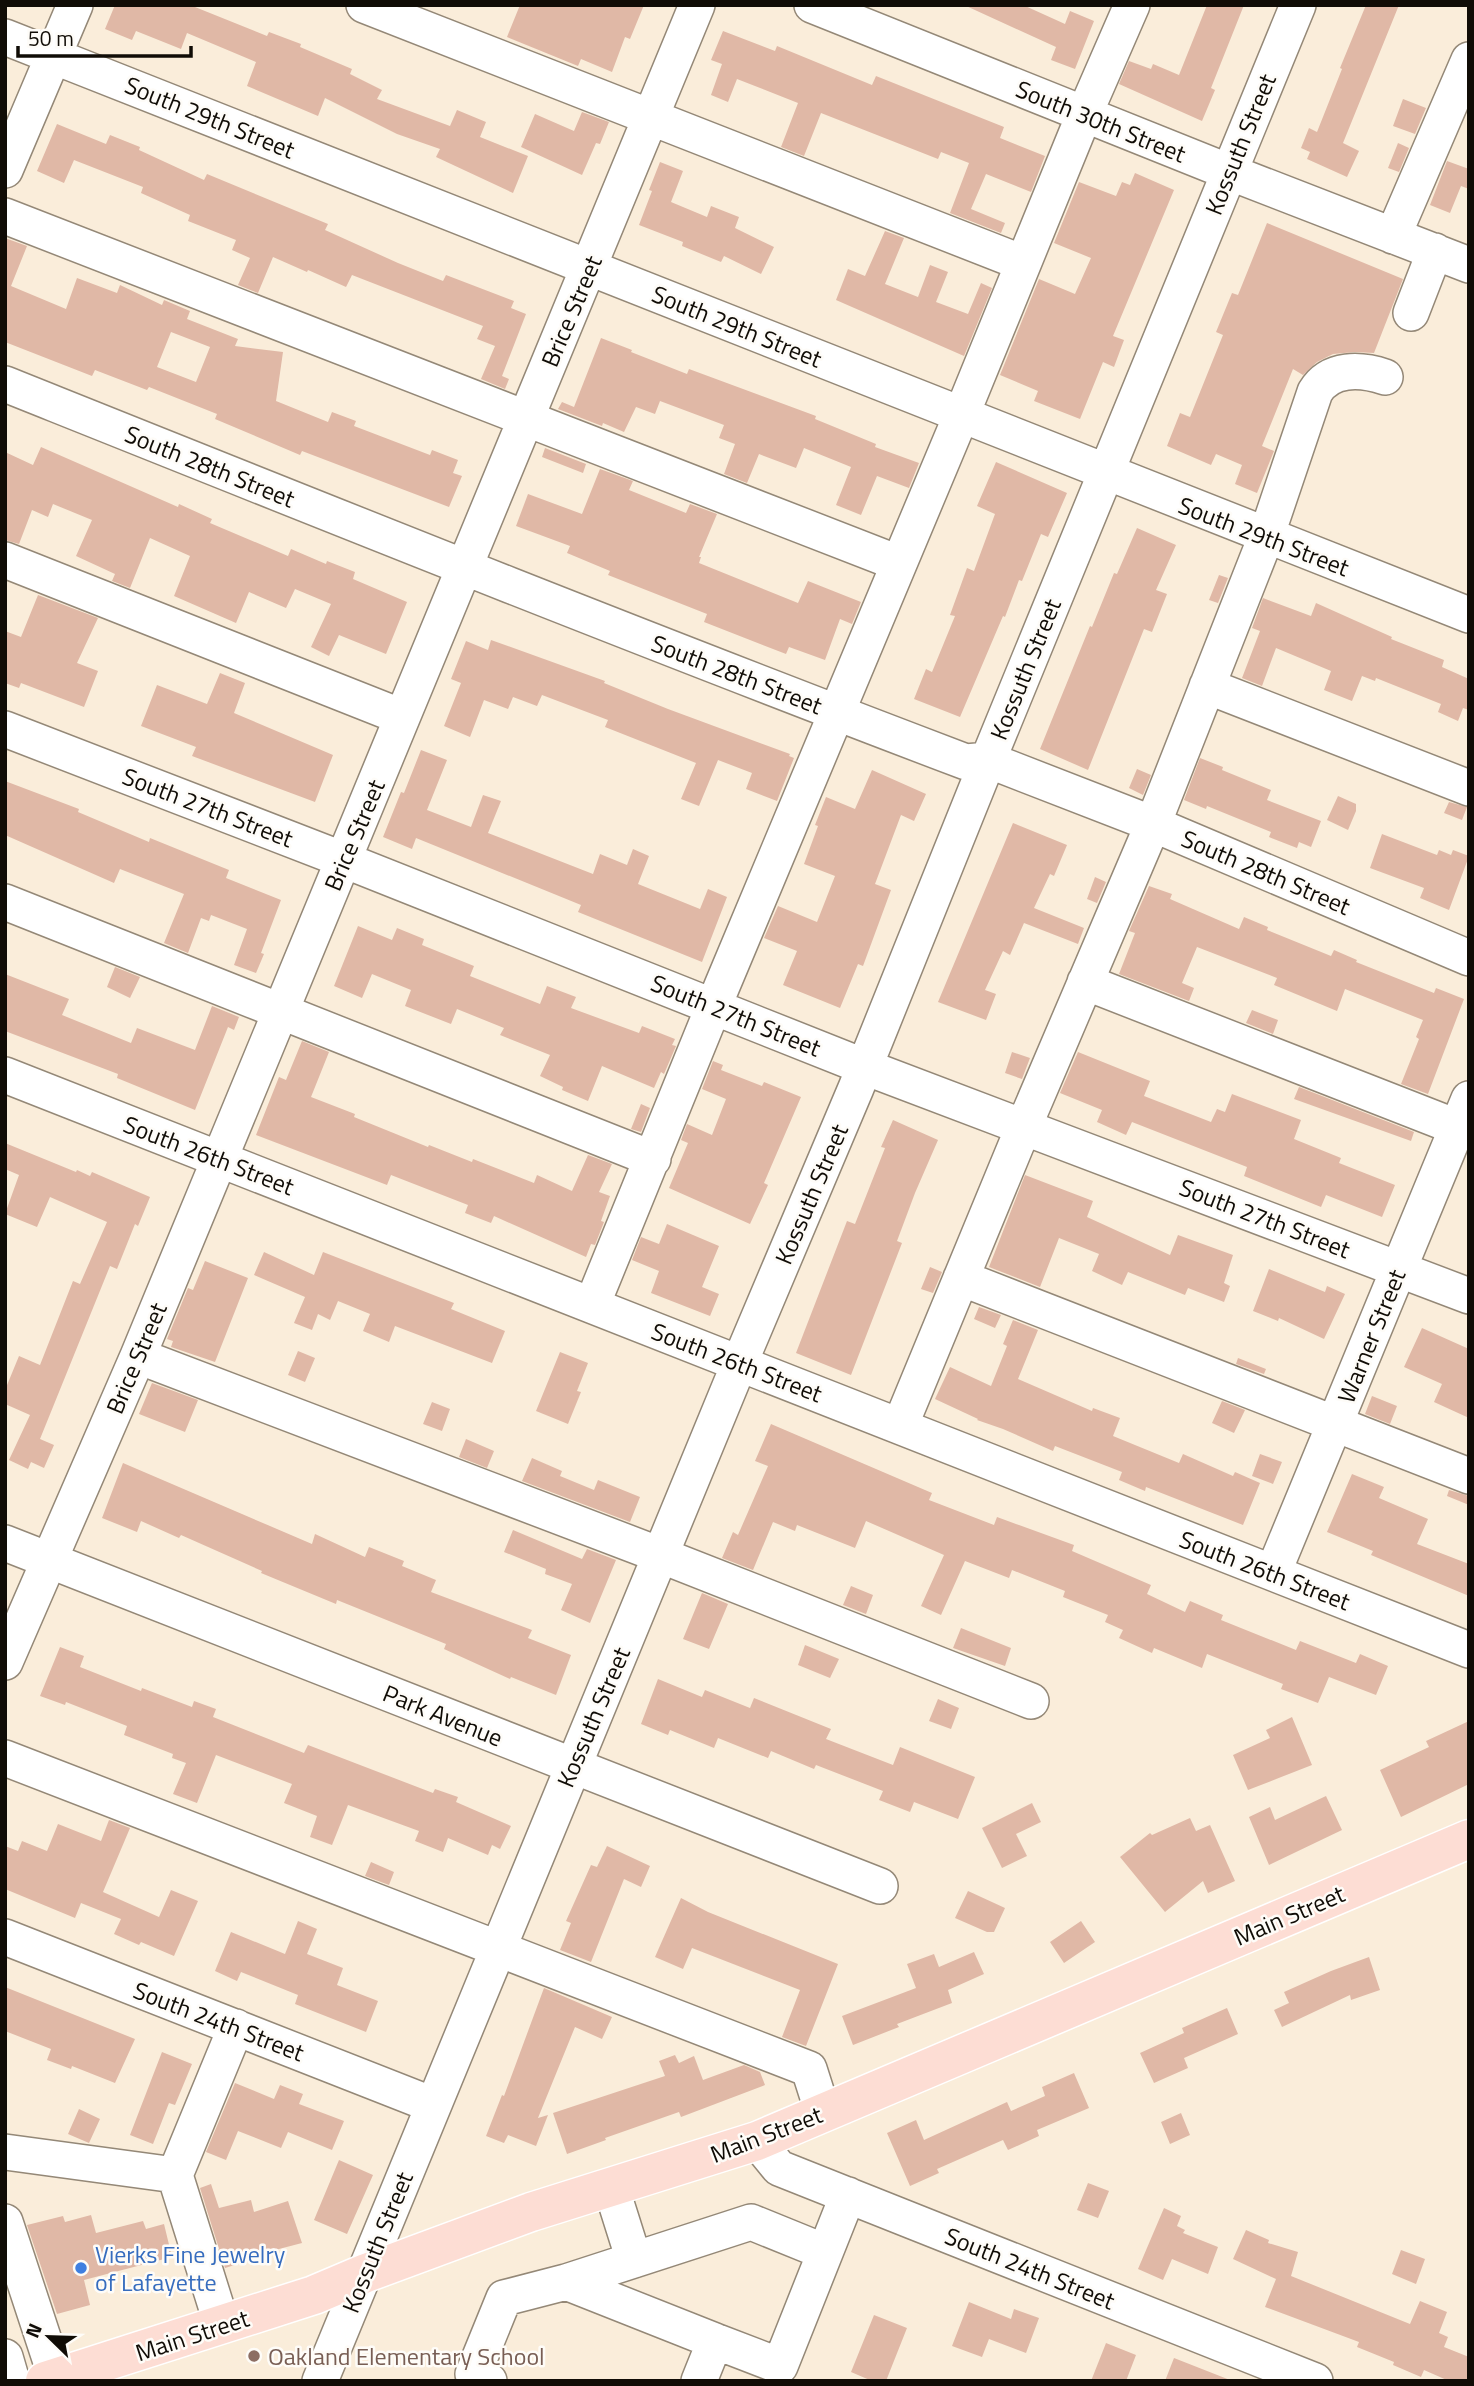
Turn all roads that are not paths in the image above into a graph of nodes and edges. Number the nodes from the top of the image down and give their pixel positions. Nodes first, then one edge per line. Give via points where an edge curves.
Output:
1 (75, 5) edge
2 (364, 5) edge
3 (697, 5) edge
4 (812, 5) edge
5 (1132, 5) edge
6 (1298, 5) edge
7 (5, 37) edge
8 (53, 56) junction
9 (1466, 76) edge
10 (1084, 114) junction
11 (651, 118) junction
12 (5, 170) edge
13 (1229, 172) junction
14 (5, 216) edge
15 (1393, 236) junction
16 (1435, 251) junction
17 (1023, 263) junction
18 (1469, 265) edge
19 (589, 267) junction
20 (1411, 313) dead end
21 (1385, 377) dead end
22 (5, 384) edge
23 (961, 416) junction
24 (526, 419) junction
25 (1105, 474) junction
26 (1266, 537) junction
27 (5, 560) edge
28 (898, 563) junction
29 (465, 568) junction
30 (1469, 615) edge
31 (1207, 685) junction
32 (836, 712) junction
33 (402, 717) junction
34 (5, 729) edge
35 (988, 760) junction
36 (1469, 788) edge
37 (1153, 824) junction
38 (344, 860) junction
39 (5, 902) edge
40 (1469, 958) edge
41 (1085, 982) junction
42 (714, 1006) junction
43 (280, 1013) junction
44 (865, 1066) junction
45 (5, 1075) edge
46 (1465, 1119) edge
47 (1024, 1126) junction
48 (653, 1159) junction
49 (219, 1160) junction
50 (1399, 1269) junction
51 (961, 1278) junction
52 (1469, 1296) edge
53 (592, 1305) junction
54 (138, 1356) junction
55 (740, 1362) junction
56 (1335, 1423) junction
57 (901, 1426) junction
58 (1469, 1476) edge
59 (5, 1543) edge
60 (660, 1555) junction
61 (49, 1560) junction
62 (1273, 1573) junction
63 (1469, 1650) edge
64 (5, 1662) edge
65 (1031, 1701) dead end
66 (5, 1758) edge
67 (573, 1766) junction
68 (1467, 1841) edge
69 (880, 1886) dead end
70 (5, 1937) edge
71 (497, 1947) junction
72 (236, 2027) junction
73 (433, 2105) junction
74 (822, 2113) junction
75 (757, 2141) junction
76 (5, 2152) edge
77 (175, 2175) junction
78 (611, 2187) junction
79 (848, 2195) junction
80 (5, 2222) edge
81 (825, 2252) junction
82 (634, 2260) junction
83 (366, 2273) junction
84 (566, 2281) junction
85 (222, 2326) junction
86 (715, 2341) junction
87 (5, 2357) edge
88 (51, 2379) edge
89 (12, 2381) edge
90 (320, 2381) edge
91 (489, 2381) edge
92 (699, 2381) edge
93 (1315, 2381) edge

1 - 8 street
2 - 11 street
3 - 11 street, Brice Street
4 - 10 street, South 30th Street
5 - 10 street
6 - 13 street, Kossuth Street
7 - 8 street, South 29th Street
8 - 12 street
8 - 19 street, South 29th Street
9 - 15 street
10 - 13 street, South 30th Street
10 - 17 street
11 - 17 street
11 - 19 street, Brice Street
13 - 15 street, South 30th Street
13 - 25 street, Kossuth Street
14 - 24 street
15 - 16 street, South 30th Street
16 - 18 street, South 30th Street
16 - 20 street
17 - 23 street
19 - 23 street, South 29th Street
19 - 24 street, Brice Street
21 - 26 street via 1348,371 1320,383
22 - 29 street, South 28th Street
23 - 25 street, South 29th Street
23 - 28 street
24 - 28 street
24 - 29 street, Brice Street
25 - 26 street, South 29th Street
25 - 35 street, Kossuth Street
26 - 30 street, South 29th Street
26 - 31 street
27 - 33 street
28 - 32 street
29 - 32 street, South 28th Street
29 - 33 street, Brice Street
31 - 36 street
31 - 37 street
32 - 35 street, South 28th Street via 966,762
32 - 42 street
33 - 38 street, Brice Street
34 - 38 street, South 27th Street
35 - 37 street, South 28th Street
35 - 44 street, Kossuth Street
37 - 40 street, South 28th Street
37 - 41 street
38 - 42 street, South 27th Street
38 - 43 street, Brice Street
39 - 43 street
41 - 46 street
41 - 47 street
42 - 44 street, South 27th Street
42 - 48 street
43 - 48 street
43 - 49 street, Brice Street
44 - 47 street, South 27th Street
44 - 55 street, Kossuth Street
45 - 49 street, South 26th Street
46 - 50 street, Warner Street
47 - 50 street, South 27th Street
47 - 51 street
48 - 53 street
49 - 53 street, South 26th Street
49 - 54 street, Brice Street
50 - 52 street, South 27th Street
50 - 56 street, Warner Street
51 - 56 street
51 - 57 street
53 - 55 street, South 26th Street
54 - 60 street
54 - 61 street, Brice Street
55 - 57 street, South 26th Street
55 - 60 street, Kossuth Street
56 - 58 street
56 - 62 street, Warner Street
57 - 62 street, South 26th Street
59 - 61 street, Park Avenue
60 - 65 street
60 - 67 street, Kossuth Street
61 - 64 street, Brice Street
61 - 67 street, Park Avenue
62 - 63 street, South 26th Street
66 - 71 street
67 - 69 street, Park Avenue
67 - 71 street, Kossuth Street
68 - 74 main road, Main Street
70 - 72 street, South 24th Street
71 - 73 street, Kossuth Street
71 - 74 street via 809,2069
72 - 73 street, South 24th Street
72 - 77 street
73 - 83 street, Kossuth Street
74 - 75 main road, Main Street
75 - 78 main road, Main Street
75 - 79 street, South 24th Street via 779,2168
76 - 77 street
77 - 85 street
78 - 82 street
78 - 83 main road, Main Street
79 - 81 street
79 - 93 street, South 24th Street
80 - 88 street
81 - 82 street via 751,2221
81 - 86 street via 780,2366
82 - 84 street
83 - 85 main road, Main Street
83 - 90 street, Kossuth Street
84 - 86 street
84 - 91 street via 504,2298 473,2374
85 - 88 main road, Main Street
86 - 92 street
87 - 89 street

